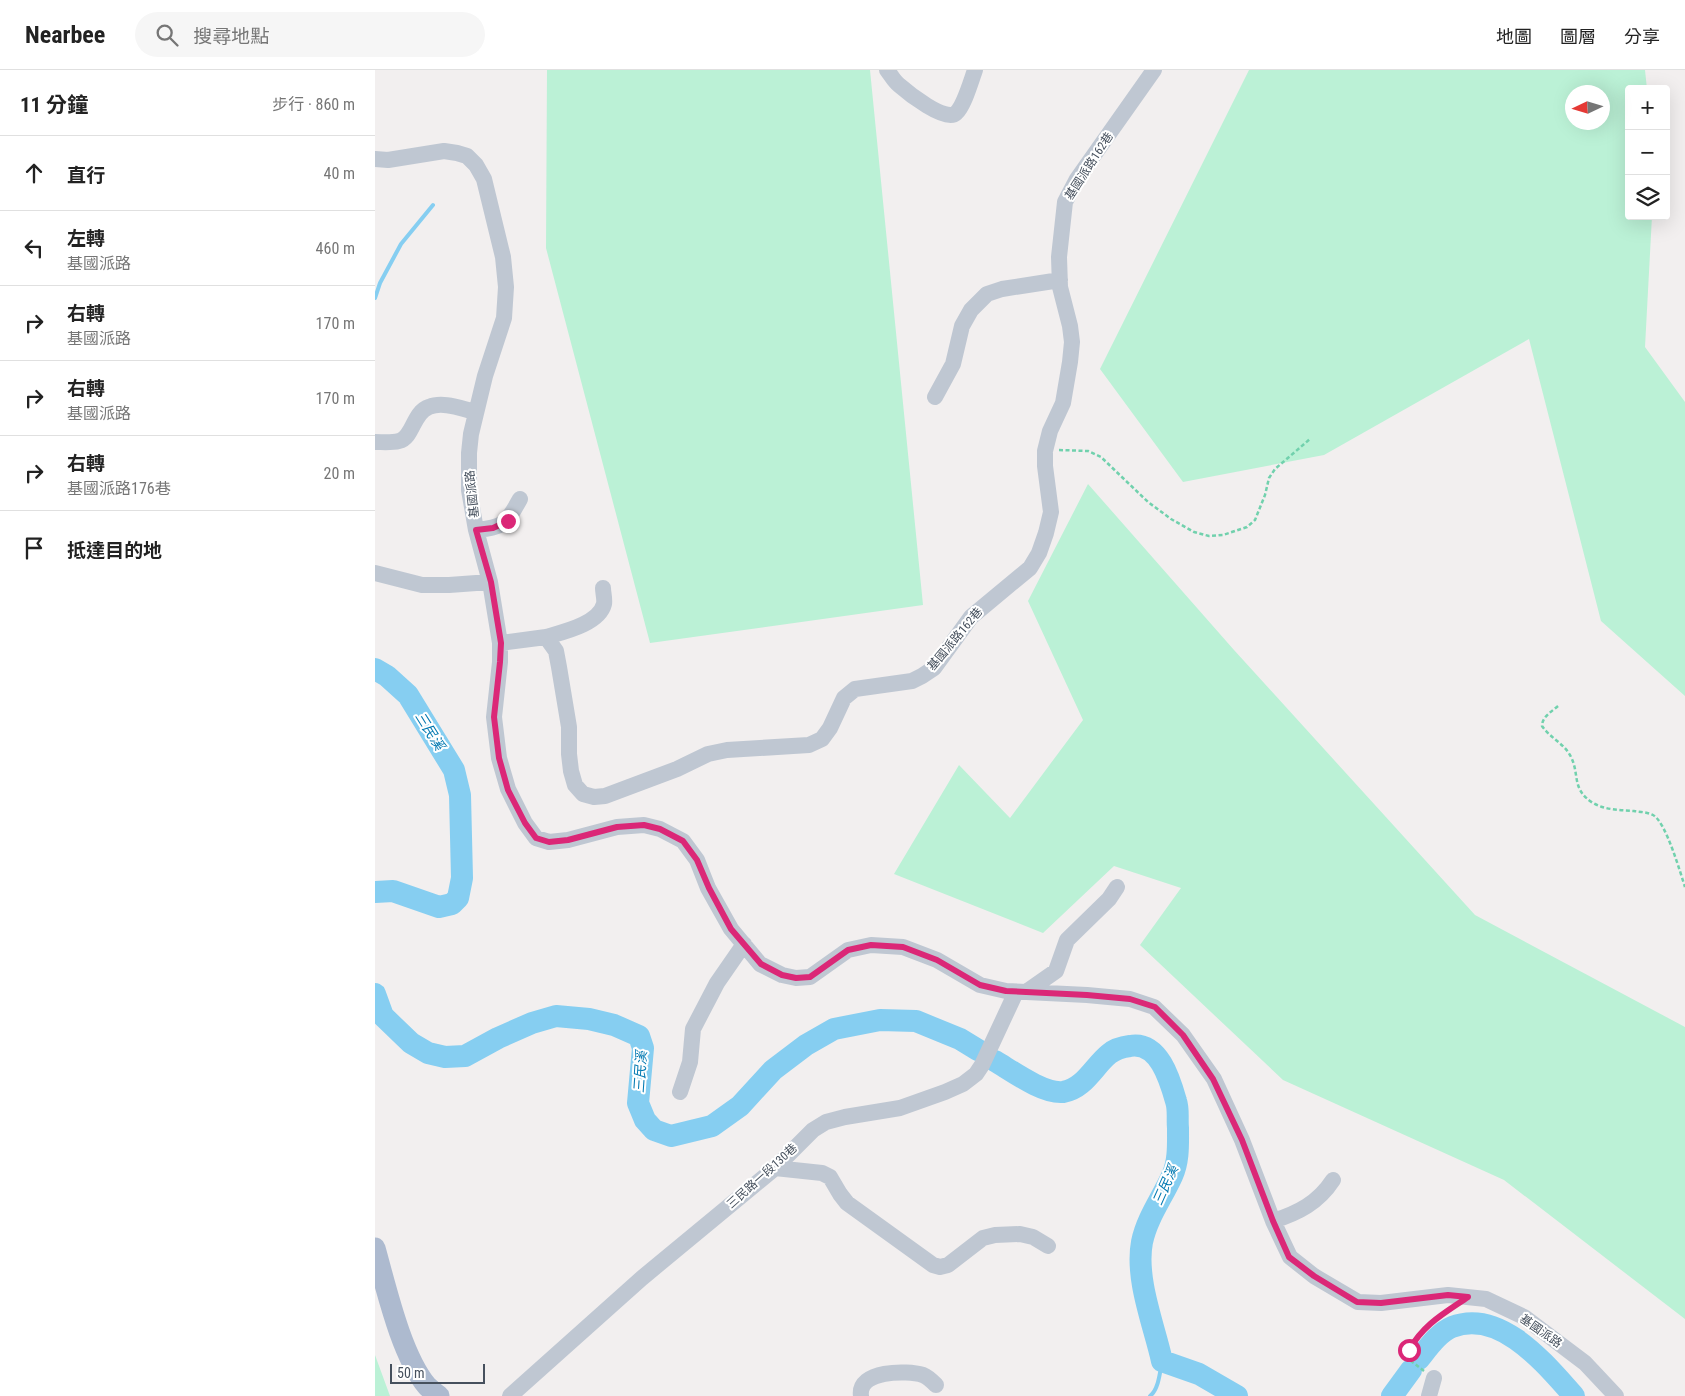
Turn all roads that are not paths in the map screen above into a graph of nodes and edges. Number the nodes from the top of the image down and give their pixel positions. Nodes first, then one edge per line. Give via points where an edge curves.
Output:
1 (887, 70) edge
2 (975, 70) edge
3 (1154, 70) edge
4 (375, 159) edge
5 (1060, 280) junction
6 (935, 397) dead end
7 (476, 412) junction
8 (375, 442) edge
9 (520, 499) dead end
10 (476, 530) junction
11 (375, 573) edge
12 (491, 582) junction
13 (603, 588) dead end
14 (546, 637) junction
15 (501, 643) junction
16 (1117, 887) dead end
17 (744, 944) junction
18 (1021, 992) junction
19 (680, 1092) dead end
20 (775, 1168) junction
21 (1333, 1180) dead end
22 (1273, 1221) junction
23 (1048, 1246) dead end
24 (375, 1248) edge
25 (1434, 1378) road end
26 (936, 1385) dead end
27 (439, 1396) edge
28 (510, 1396) edge
29 (861, 1396) edge
30 (1429, 1396) edge
31 (1616, 1396) edge

1 - 2 street via 898,84 921,102 950,116 956,114 961,106
3 - 5 street, 基國派路162巷 via 1077,179 1065,202
4 - 7 street, 基國派路 via 457,152 476,164 484,179 503,257 506,286 504,318
5 - 6 street via 987,294 971,310 962,326 953,364
5 - 14 street, 基國派路162巷 via 1070,326 1071,362 1063,403 1045,451 1051,512 1046,533 1030,568 971,616 934,668 912,681 855,689 844,698 822,739 809,745 708,754 677,769 605,796 594,797 583,794 575,785 569,754 567,710 555,651
7 - 8 street via 439,405 429,407 421,412 405,438
7 - 10 street, 基國派路 via 469,453 469,490
9 - 10 street via 508,521 493,528
10 - 12 street, 基國派路
11 - 12 street via 422,585
12 - 15 street, 基國派路
13 - 14 street via 604,604 599,614 581,626
14 - 15 street
15 - 17 street, 基國派路 via 494,717 499,758 508,790 536,838 549,842 568,840 617,827 644,825 660,829 683,841 697,860 731,929
16 - 18 street via 1067,940 1057,971
17 - 18 street, 基國派路 via 761,964 796,978 810,977 848,950 871,945 903,947 937,960 980,985
17 - 19 street via 717,983 693,1029 690,1062
18 - 20 street, 三民路一段130巷 via 982,1065 963,1084 900,1108 826,1122 813,1130
18 - 22 street, 基國派路 via 1130,999 1155,1007 1183,1035 1213,1079 1242,1140
20 - 23 street via 822,1173 830,1177 847,1203 933,1266 948,1265 983,1238 995,1235 1020,1234
20 - 28 street, 三民路一段130巷 via 642,1278
21 - 22 street via 1312,1204
22 - 31 street, 基國派路 via 1289,1257 1357,1302 1381,1303 1448,1295 1486,1299 1524,1317 1585,1363
24 - 27 main road via 411,1360 427,1386
25 - 30 street
26 - 29 street via 926,1376 893,1373 865,1381 861,1386

